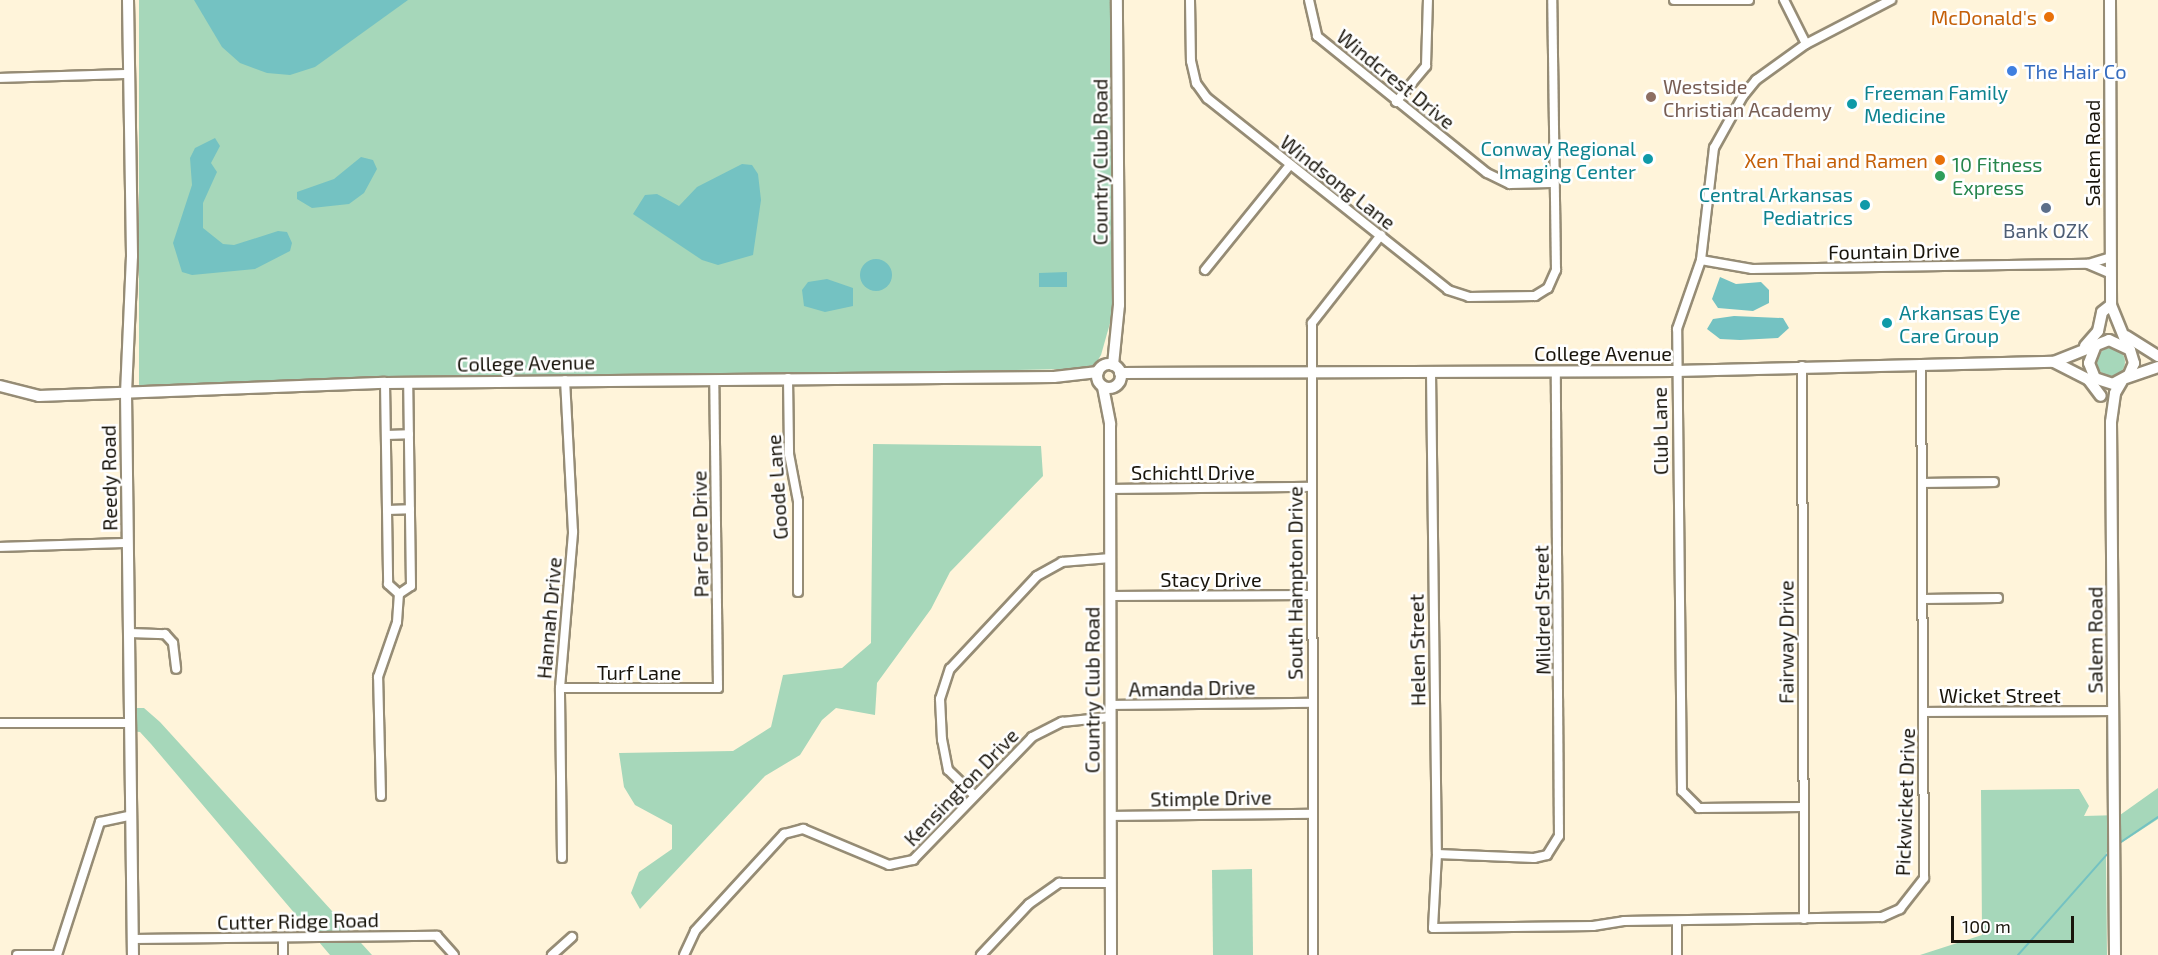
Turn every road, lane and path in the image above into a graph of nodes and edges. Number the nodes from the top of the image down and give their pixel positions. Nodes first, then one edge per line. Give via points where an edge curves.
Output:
1 (128, 0) edge
2 (1117, 0) edge
3 (1190, 0) edge
4 (1309, 0) edge
5 (1428, 0) edge
6 (1552, 0) edge
7 (1674, 0) edge
8 (1749, 0) edge
9 (1784, 0) edge
10 (1891, 0) edge
11 (2110, 0) edge
12 (1806, 44) junction
13 (129, 74) junction
14 (0, 78) edge
15 (1396, 102) junction
16 (1290, 165) junction
17 (1551, 183) junction
18 (1381, 235) junction
19 (2111, 257) junction
20 (1701, 260) junction
21 (2088, 264) junction
22 (1205, 270) dead end
23 (2111, 274) junction
24 (2109, 308) junction
25 (2124, 334) junction
26 (2097, 345) junction
27 (2129, 348) junction
28 (2079, 351) junction
29 (2158, 358) edge
30 (2056, 363) junction
31 (1921, 364) junction
32 (1802, 366) junction
33 (2158, 367) edge
34 (1556, 370) junction
35 (1675, 371) junction
36 (1431, 372) junction
37 (1312, 374) junction
38 (1109, 377) junction
39 (2094, 377) junction
40 (788, 378) junction
41 (2128, 378) junction
42 (565, 380) junction
43 (714, 380) junction
44 (385, 383) junction
45 (408, 383) junction
46 (0, 386) edge
47 (126, 393) junction
48 (2101, 396) junction
49 (2112, 418) junction
50 (409, 434) junction
51 (386, 435) junction
52 (1994, 482) dead end
53 (1924, 483) junction
54 (1312, 487) junction
55 (1111, 489) junction
56 (410, 509) junction
57 (387, 510) junction
58 (128, 543) junction
59 (0, 547) edge
60 (1110, 558) junction
61 (798, 592) dead end
62 (399, 594) junction
63 (1311, 595) junction
64 (1110, 596) junction
65 (1998, 598) dead end
66 (1923, 599) junction
67 (130, 633) junction
68 (176, 669) dead end
69 (560, 688) junction
70 (718, 688) joint
71 (1311, 703) junction
72 (1110, 705) junction
73 (2113, 711) junction
74 (1923, 712) junction
75 (1110, 717) junction
76 (0, 723) edge
77 (129, 723) junction
78 (974, 795) junction
79 (381, 796) dead end
80 (1803, 807) junction
81 (1311, 813) junction
82 (129, 816) junction
83 (1111, 816) junction
84 (1437, 854) junction
85 (562, 858) dead end
86 (1111, 883) junction
87 (1804, 919) junction
88 (1677, 921) junction
89 (1433, 928) joint
90 (572, 937) dead end
91 (283, 938) junction
92 (133, 939) junction
93 (16, 955) edge
94 (132, 955) edge
95 (283, 955) edge
96 (454, 955) edge
97 (552, 955) edge
98 (684, 955) edge
99 (981, 955) edge
100 (1111, 955) edge
101 (1313, 955) edge
102 (1677, 955) edge
103 (2115, 955) edge

1 - 13 street, Reedy Road
2 - 38 street, Country Club Road via 1117,323
3 - 16 street, Windsong Lane via 1196,83 1207,98
4 - 15 street, Windcrest Drive via 1317,36
5 - 15 street via 1426,66
6 - 17 street
7 - 8 street
9 - 12 street
10 - 12 street, Club Lane
11 - 19 street, Salem Road
12 - 20 street, Club Lane via 1756,80 1722,130 1709,180
13 - 14 street
13 - 47 street, Reedy Road via 132,256
15 - 17 street, Windcrest Drive via 1487,173 1510,184
16 - 18 street, Windsong Lane
16 - 22 street
17 - 18 street, Windsong Lane via 1556,270 1548,288 1535,296 1469,297 1448,290
18 - 37 street, South Hampton Drive via 1312,323
19 - 21 street, Fountain Drive
19 - 23 street, Salem Road
20 - 21 street, Fountain Drive via 1752,269
20 - 35 street, Club Lane via 1677,329
21 - 23 street, Fountain Drive
23 - 24 street, Salem Road
24 - 25 street, Salem Road
24 - 26 street, Salem Road
24 - 28 street via 2095,337
25 - 27 street, Salem Road
25 - 29 street
26 - 27 street via 2114,340
26 - 28 street, College Avenue
26 - 39 street via 2089,359
27 - 29 street
27 - 41 street via 2133,367
28 - 30 street, College Avenue
30 - 31 street, College Avenue
30 - 39 street, College Avenue via 2080,368
30 - 48 street via 2088,379
31 - 32 street, College Avenue
31 - 53 street, Pickwicket Drive
32 - 35 street, College Avenue
32 - 80 street, Fairway Drive
33 - 41 street
34 - 35 street, College Avenue
34 - 36 street, College Avenue
34 - 84 street, Mildred Street via 1561,823 1554,848 1534,858
35 - 80 street, Club Lane via 1682,791 1699,808
36 - 37 street, College Avenue
36 - 84 street, Helen Street
37 - 38 street, College Avenue
37 - 54 street, South Hampton Drive
38 - 40 street, College Avenue
38 - 55 street, Country Club Road
39 - 41 street via 2108,384
39 - 48 street, Salem Road
40 - 43 street, College Avenue
40 - 61 street, Goode Lane via 789,454 798,501
41 - 49 street, Salem Road via 2115,393
42 - 43 street, College Avenue
42 - 45 street, College Avenue
42 - 69 street, Hannah Drive via 573,532
43 - 70 street, Par Fore Drive
44 - 45 street, College Avenue
44 - 47 street, College Avenue
44 - 51 street
45 - 50 street
46 - 47 street, College Avenue via 39,396
47 - 58 street, Reedy Road
48 - 49 street, Salem Road
49 - 73 street, Salem Road
50 - 51 street
50 - 56 street
51 - 57 street
52 - 53 street
53 - 66 street, Pickwicket Drive
54 - 55 street, Schichtl Drive
54 - 63 street, South Hampton Drive
55 - 60 street, Country Club Road
56 - 57 street
56 - 62 street via 411,586
57 - 62 street via 388,584
58 - 59 street
58 - 67 street, Reedy Road
60 - 64 street, Country Club Road
60 - 78 street via 1062,561 1037,576 950,669 940,699 944,750 948,770 959,786
62 - 79 street via 397,622 378,677
63 - 64 street, Stacy Drive
63 - 71 street, South Hampton Drive
64 - 72 street, Country Club Road
65 - 66 street
66 - 74 street, Pickwicket Drive
67 - 68 street via 165,634 173,643
67 - 77 street, Reedy Road
69 - 70 street, Turf Lane
69 - 85 street, Hannah Drive
71 - 72 street, Amanda Drive
71 - 81 street, South Hampton Drive
72 - 75 street, Country Club Road
73 - 74 street, Wicket Street
73 - 103 street, Salem Road
74 - 87 street, Pickwicket Drive via 1924,878 1900,909 1882,917
75 - 78 street, Kensington Drive via 1062,722 1032,737
75 - 83 street, Country Club Road
76 - 77 street
77 - 82 street, Reedy Road
78 - 98 street, Kensington Drive via 913,860 890,865 812,831 784,834 696,931
80 - 87 street, Fairway Drive
81 - 83 street, Stimple Drive
81 - 101 street, South Hampton Drive
82 - 92 street, Reedy Road
82 - 93 street via 100,822 57,955
83 - 86 street, Country Club Road
84 - 89 street, Helen Street
86 - 99 street via 1059,883 1029,904
86 - 100 street, Country Club Road
87 - 88 street, Pickwicket Drive
88 - 89 street, Pickwicket Drive
88 - 102 street
90 - 97 street
91 - 92 street, Cutter Ridge Road
91 - 95 street
91 - 96 street, Cutter Ridge Road via 437,936
92 - 94 street, Reedy Road

